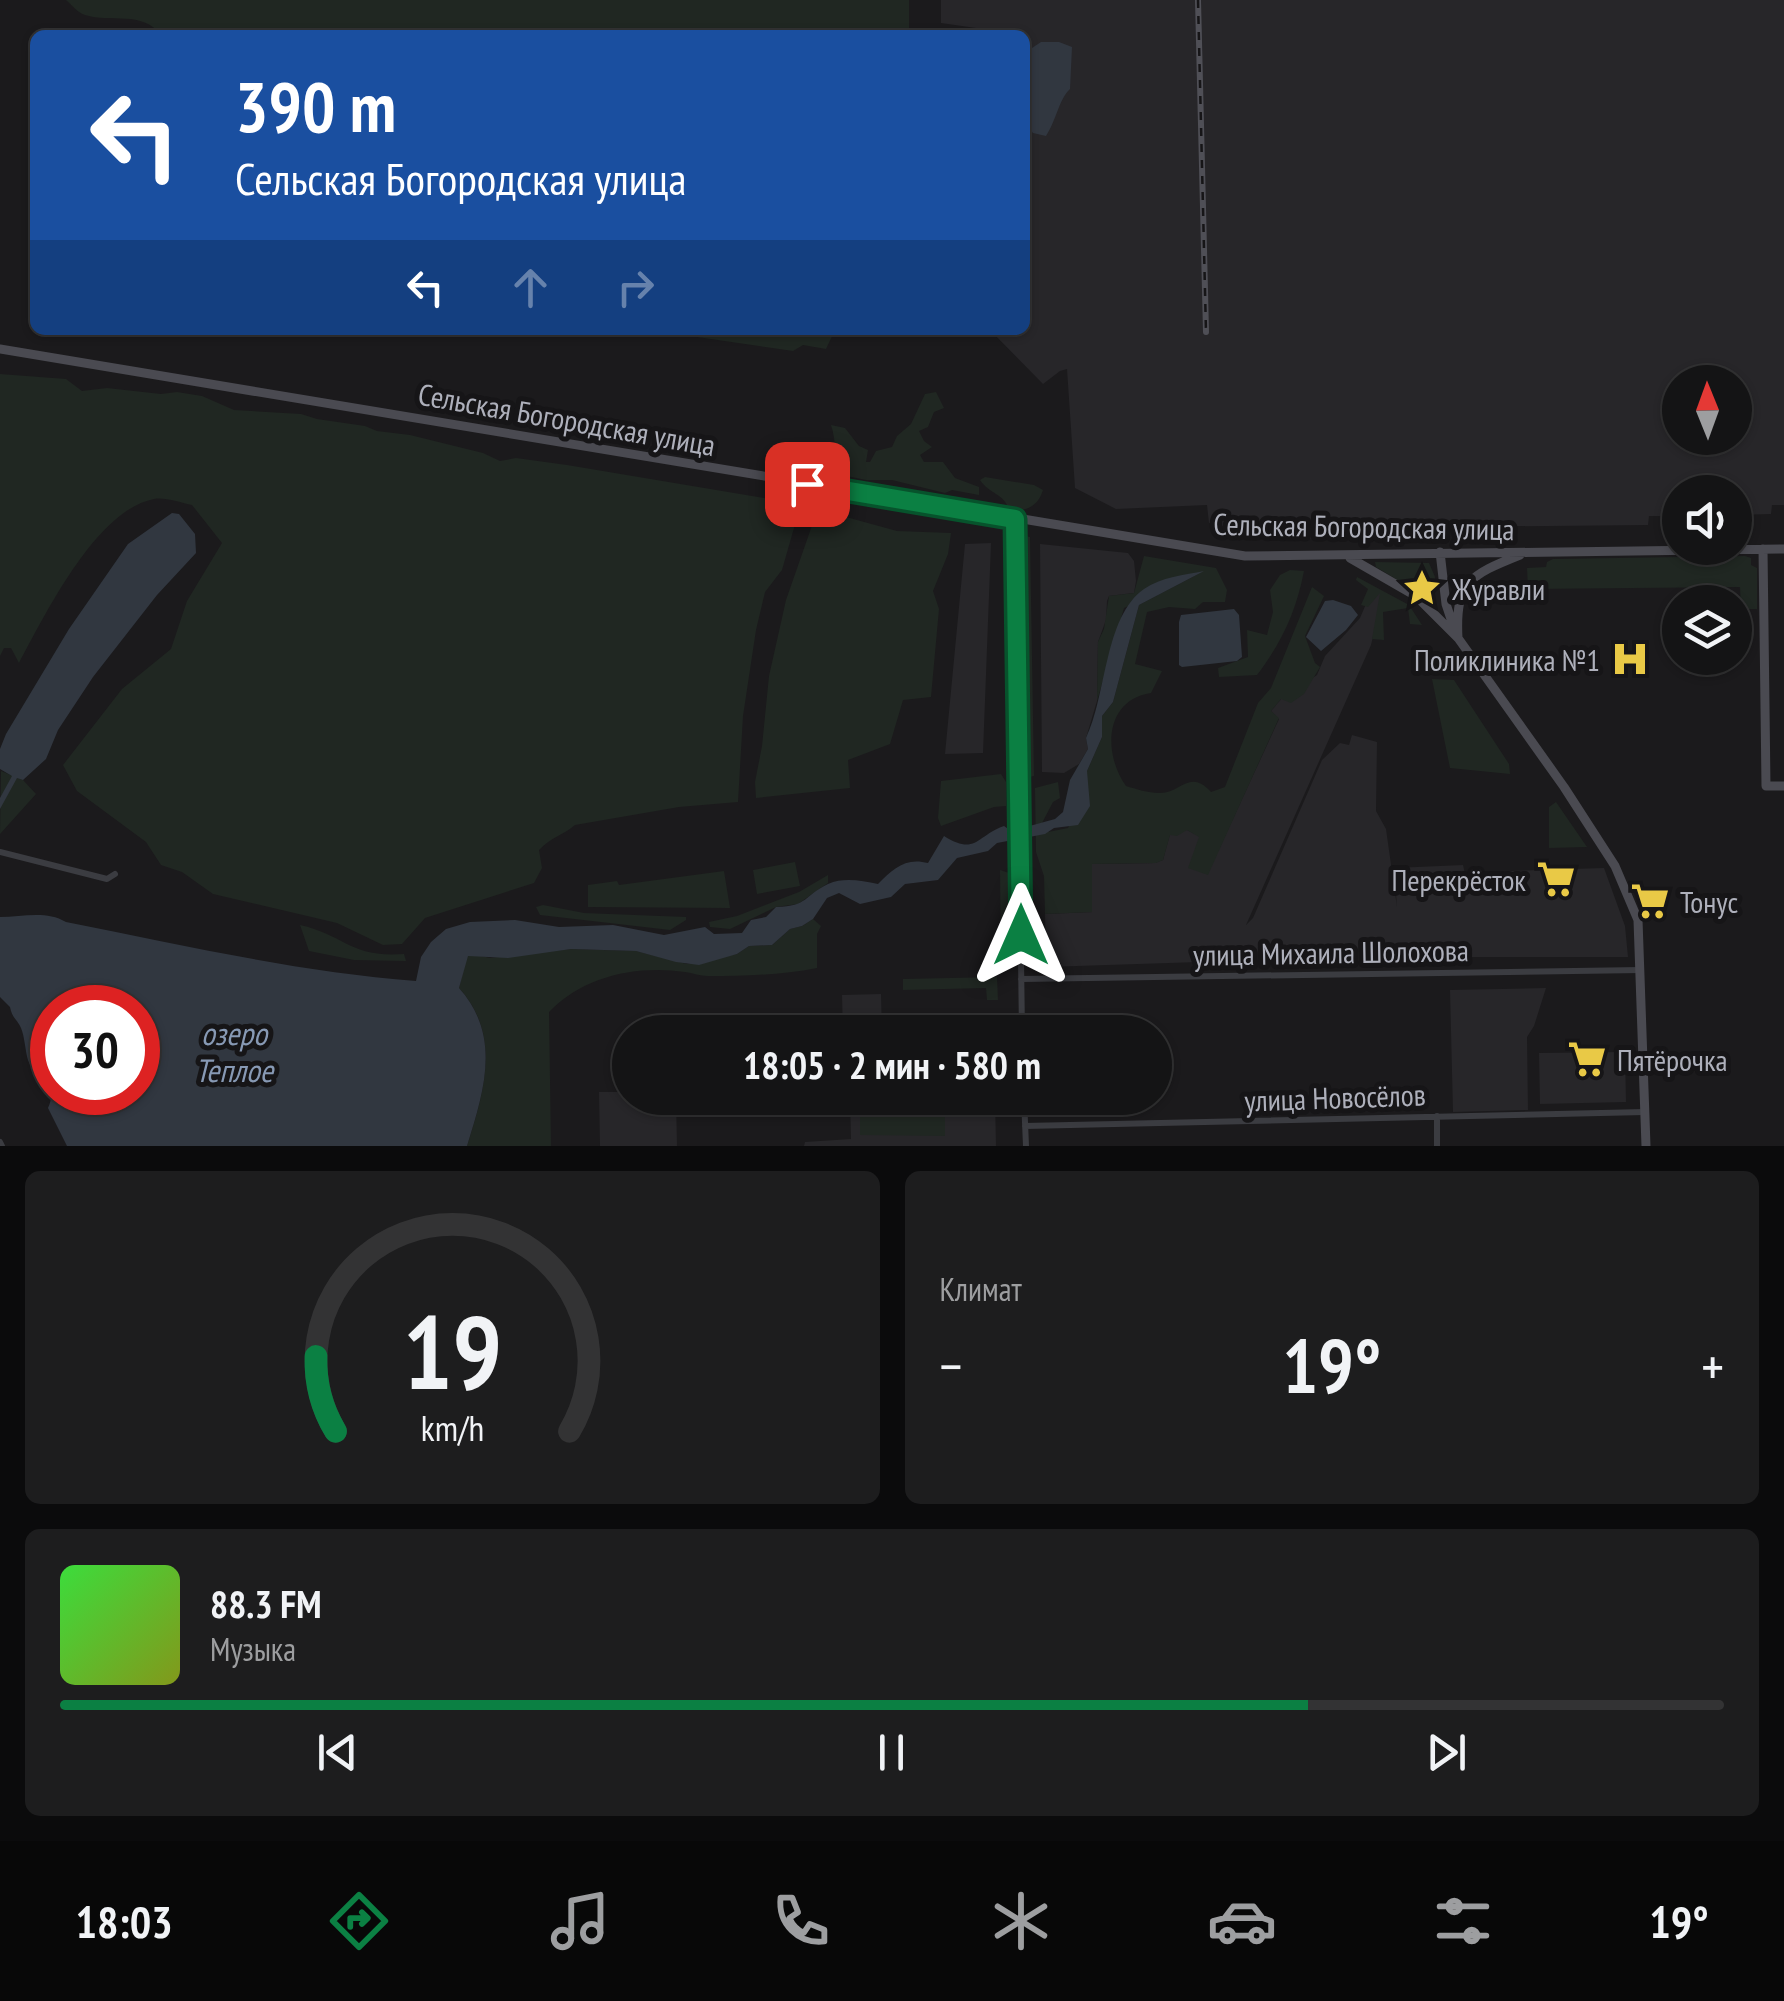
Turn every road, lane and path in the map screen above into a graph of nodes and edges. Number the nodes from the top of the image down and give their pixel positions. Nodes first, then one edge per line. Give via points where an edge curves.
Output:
1 (0, 349) edge
2 (1015, 519) junction
3 (1763, 549) junction
4 (1784, 549) edge
5 (1440, 552) junction
6 (1531, 553) junction
7 (1347, 556) junction
8 (1458, 638) junction
9 (1784, 786) edge
10 (0, 852) edge
11 (116, 874) dead end
12 (1642, 970) junction
13 (1021, 978) junction
14 (1022, 1015) edge
15 (1646, 1112) junction
16 (1025, 1115) edge
17 (1437, 1116) junction
18 (1025, 1126) junction
19 (1026, 1146) edge
20 (1437, 1146) edge
21 (1646, 1146) edge

1 - 2 main road, Сельская Богородская улица
2 - 7 main road, Сельская Богородская улица via 1245,556
2 - 13 street
3 - 4 main road, Сельская Богородская улица
3 - 6 main road, Сельская Богородская улица
3 - 9 main road via 1766,786
5 - 6 main road, Сельская Богородская улица
5 - 7 main road, Сельская Богородская улица
5 - 8 main road
6 - 8 main road via 1486,570 1460,593
7 - 8 main road via 1416,596
8 - 12 main road via 1615,866 1638,920
10 - 11 street via 107,880
12 - 13 street, улица Михаила Шолохова
12 - 15 main road
13 - 14 street
15 - 17 street, улица Новосёлов
15 - 21 main road
16 - 18 street
17 - 18 street, улица Новосёлов
17 - 20 street
18 - 19 street

